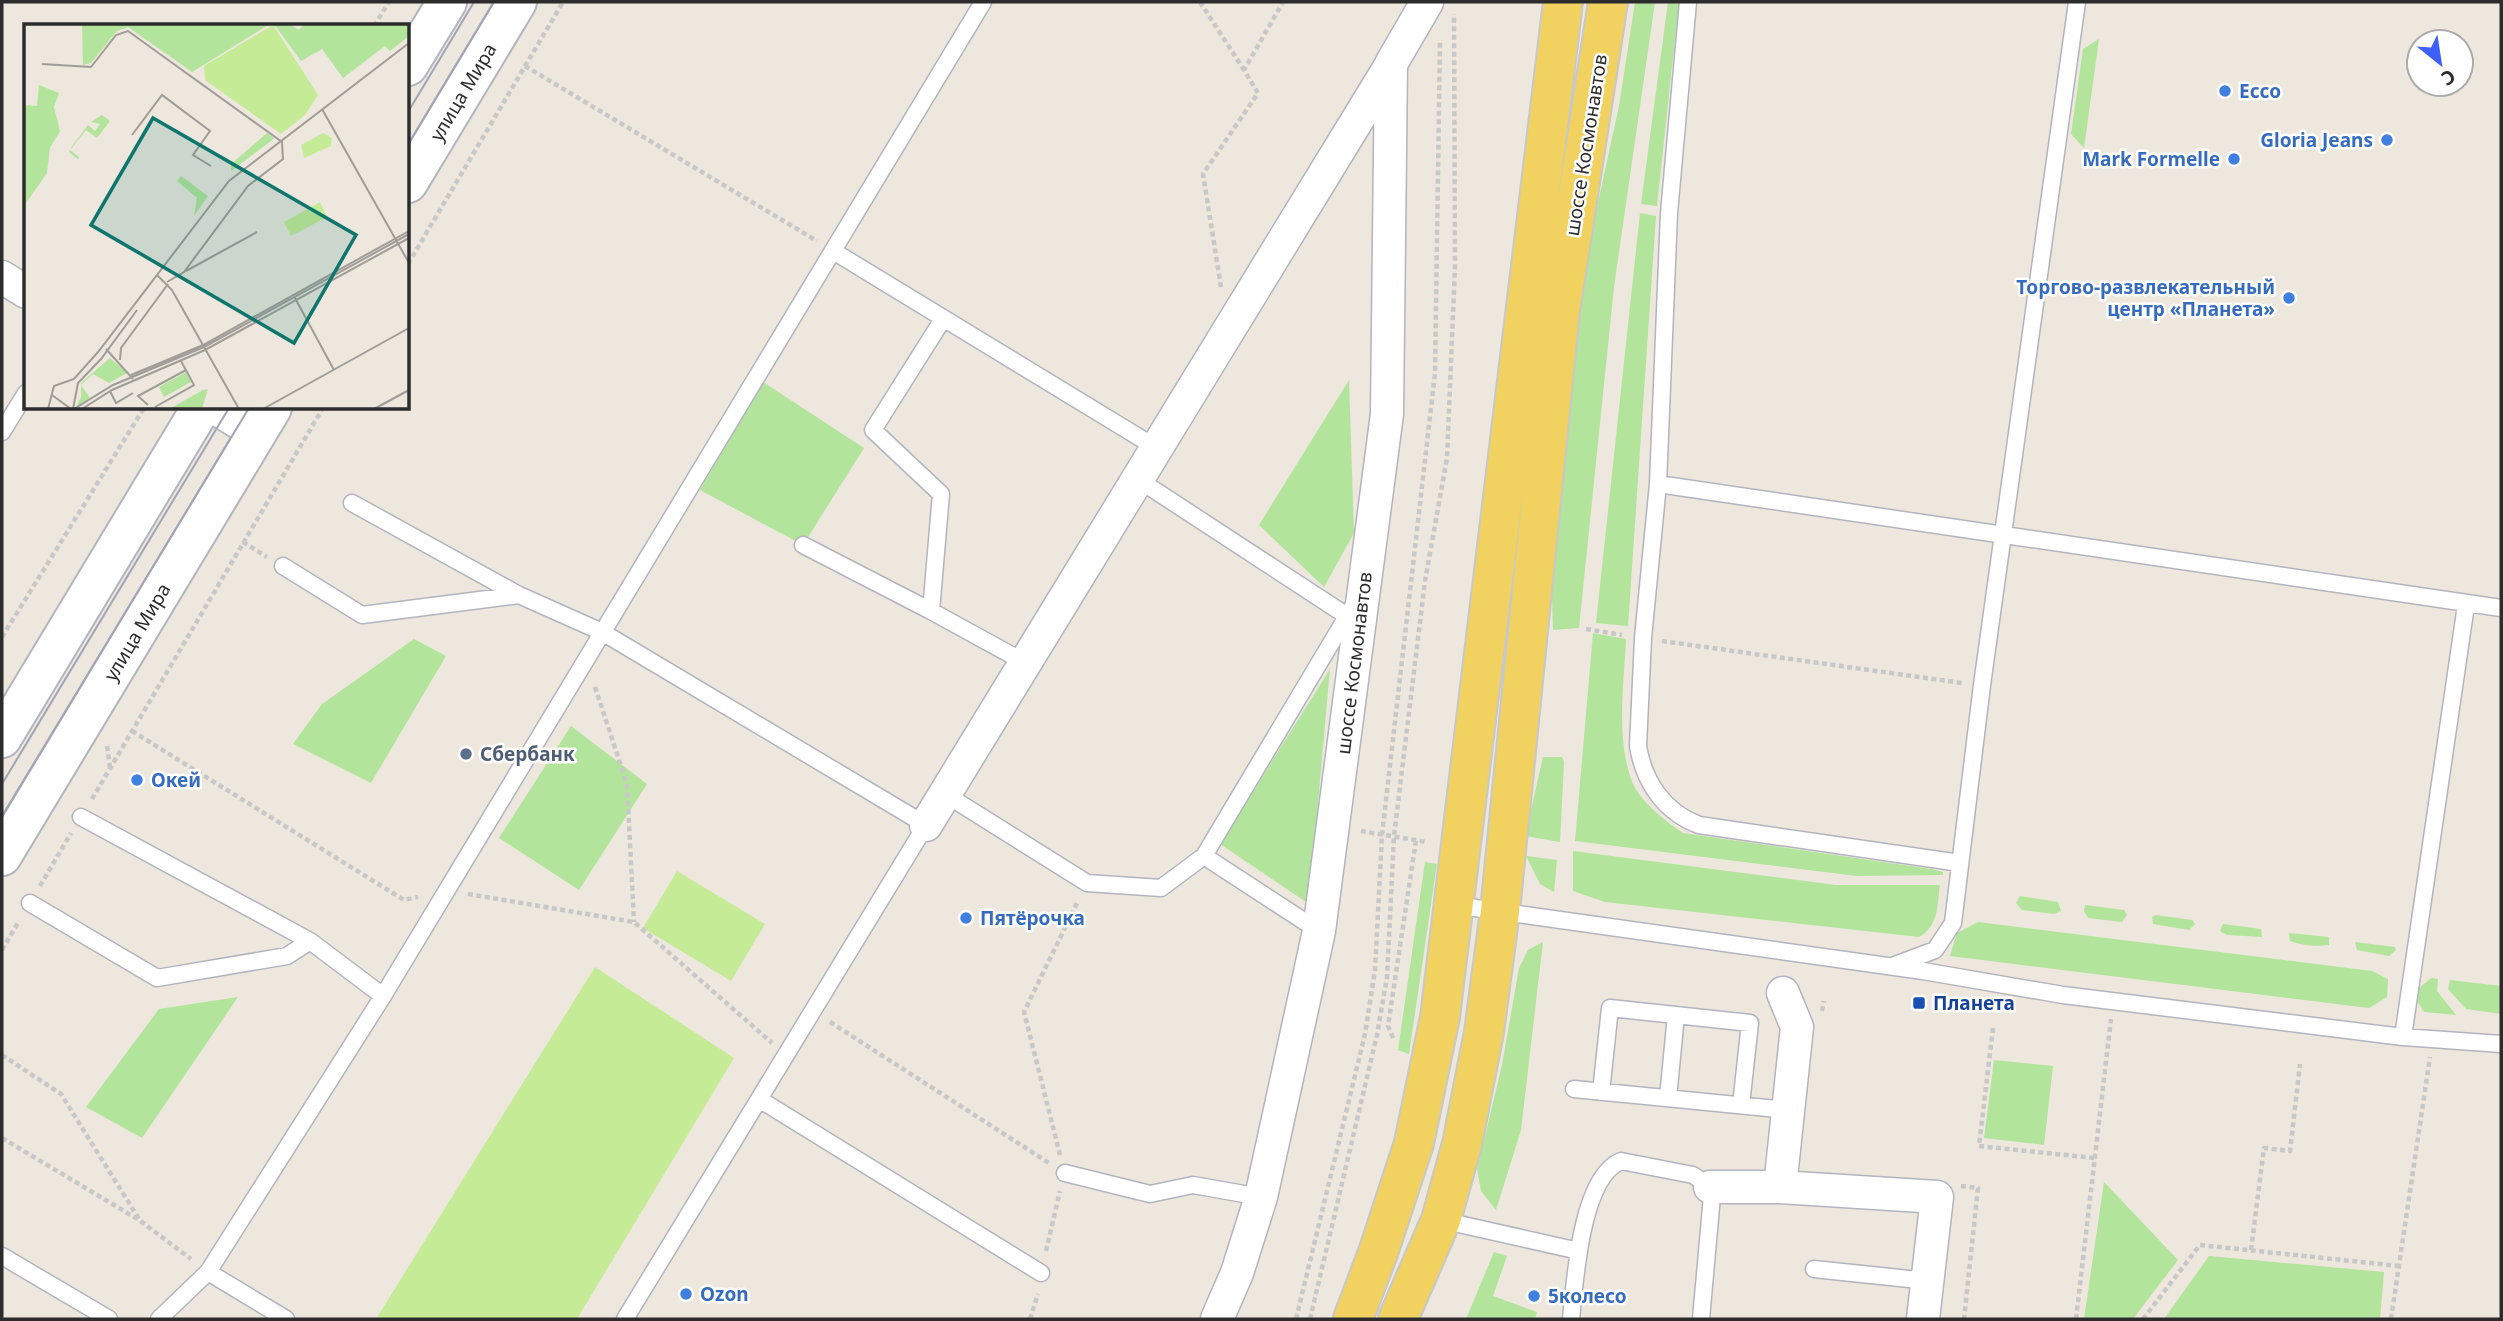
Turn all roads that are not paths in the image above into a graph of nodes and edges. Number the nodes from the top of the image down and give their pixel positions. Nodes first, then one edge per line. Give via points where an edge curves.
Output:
1 (447, 2) edge
2 (517, 2) edge
3 (983, 2) edge
4 (1563, 2) edge
5 (1608, 2) edge
6 (1688, 2) edge
7 (2077, 2) edge
8 (1440, 12) edge
9 (410, 63) edge
10 (1391, 64) junction
11 (410, 180) edge
12 (833, 251) junction
13 (2, 277) edge
14 (24, 291) edge
15 (943, 318) junction
16 (24, 396) edge
17 (200, 410) edge
18 (223, 410) edge
19 (264, 421) edge
20 (2, 432) edge
21 (1155, 447) junction
22 (1136, 478) junction
23 (1658, 484) junction
24 (352, 503) dead end
25 (2003, 537) junction
26 (803, 545) dead end
27 (283, 566) dead end
28 (1363, 589) junction
29 (519, 595) junction
30 (2466, 605) junction
31 (2501, 608) edge
32 (931, 611) junction
33 (1347, 616) junction
34 (602, 632) junction
35 (1024, 662) junction
36 (2, 738) edge
37 (945, 793) junction
38 (81, 817) road end
39 (926, 825) junction
40 (2, 856) edge
41 (1204, 856) junction
42 (1960, 863) junction
43 (30, 903) road end
44 (1454, 905) junction
45 (1500, 911) junction
46 (1319, 931) junction
47 (310, 941) junction
48 (1888, 966) junction
49 (1783, 993) dead end
50 (383, 996) junction
51 (1676, 1015) junction
52 (2403, 1037) junction
53 (2501, 1044) edge
54 (1574, 1089) dead end
55 (1601, 1092) junction
56 (1668, 1098) junction
57 (759, 1099) junction
58 (1741, 1105) junction
59 (1787, 1110) junction
60 (1065, 1173) road end
61 (1710, 1187) junction
62 (1780, 1187) junction
63 (1261, 1197) junction
64 (1441, 1220) junction
65 (1579, 1251) junction
66 (2, 1256) edge
67 (1814, 1269) dead end
68 (208, 1272) junction
69 (1041, 1273) road end
70 (1928, 1281) junction
71 (108, 1319) edge
72 (159, 1319) edge
73 (286, 1319) edge
74 (626, 1319) edge
75 (1217, 1319) edge
76 (1353, 1319) edge
77 (1398, 1319) edge
78 (1571, 1319) edge
79 (1701, 1319) edge
80 (1923, 1319) edge

1 - 9 main road
2 - 11 main road, улица Мира
3 - 12 lane
4 - 44 main road, шоссе Космонавтов
5 - 45 main road, шоссе Космонавтов via 1560,311
6 - 23 lane via 1669,213
7 - 25 lane
8 - 10 street, шоссе Космонавтов
10 - 21 street
10 - 28 street, шоссе Космонавтов via 1387,414
12 - 15 lane
12 - 34 lane
13 - 14 street
15 - 21 lane
15 - 32 lane via 873,430 942,494
16 - 20 lane
17 - 36 main road
18 - 19 street
19 - 40 main road, улица Мира
21 - 22 street
22 - 33 lane
22 - 35 street
23 - 25 lane
23 - 42 lane via 1638,746 1640,761 1661,799 1687,821 1711,828
24 - 29 lane
25 - 30 lane
25 - 42 lane
26 - 32 lane
27 - 29 lane via 362,615
28 - 33 lane
28 - 46 street, шоссе Космонавтов
29 - 34 lane
30 - 31 lane
30 - 52 lane
32 - 35 lane
33 - 41 lane
34 - 39 lane
34 - 50 lane
35 - 37 street
37 - 39 street
37 - 41 lane via 1087,883 1161,888
38 - 47 lane
39 - 57 lane
41 - 46 lane
42 - 48 lane via 1947,937 1926,956
43 - 47 lane via 157,978 287,956
44 - 45 lane
44 - 76 main road, шоссе Космонавтов via 1440,1017 1414,1143
45 - 48 lane
45 - 64 main road, шоссе Космонавтов via 1484,1032 1462,1144
46 - 63 street, шоссе Космонавтов
47 - 50 lane
48 - 52 lane via 2113,1001
49 - 59 street via 1797,1027
50 - 68 lane
51 - 55 lane via 1610,1008
51 - 56 lane
51 - 58 lane via 1750,1024
52 - 53 lane
54 - 55 lane
55 - 56 lane
56 - 58 lane
57 - 69 lane
57 - 74 lane
58 - 59 lane
59 - 62 street
60 - 63 lane via 1150,1194 1193,1185
61 - 62 street
61 - 65 lane via 1693,1175 1629,1161 1612,1165 1595,1192
61 - 79 lane
62 - 70 street via 1937,1197
63 - 75 street, шоссе Космонавтов
64 - 65 lane
64 - 77 main road, шоссе Космонавтов
65 - 78 lane
66 - 71 lane
67 - 70 lane
68 - 72 lane
68 - 73 lane
70 - 80 street

